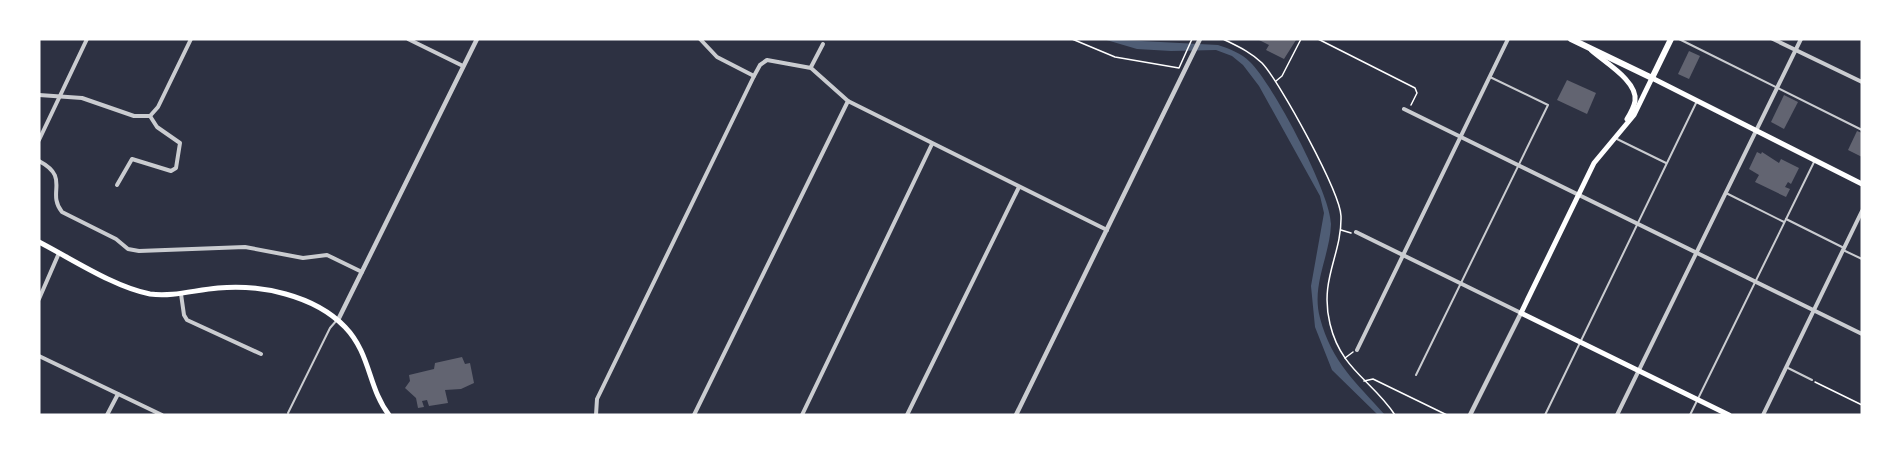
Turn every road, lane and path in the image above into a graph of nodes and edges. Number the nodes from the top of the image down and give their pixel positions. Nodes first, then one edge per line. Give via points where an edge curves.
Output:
1 (87, 39) edge
2 (191, 39) edge
3 (408, 39) edge
4 (477, 39) edge
5 (700, 39) edge
6 (1072, 39) edge
7 (1192, 39) edge
8 (1200, 39) edge
9 (1223, 39) edge
10 (1301, 39) edge
11 (1318, 39) edge
12 (1508, 39) edge
13 (1571, 39) edge
14 (1671, 39) edge
15 (1679, 39) edge
16 (1773, 39) edge
17 (1801, 39) edge
18 (823, 44) dead end
19 (1588, 47) junction
20 (1796, 50) junction
21 (463, 66) junction
22 (811, 68) junction
23 (754, 76) junction
24 (1490, 77) junction
25 (1652, 78) junction
26 (1275, 82) junction
27 (1862, 82) edge
28 (1778, 88) junction
29 (39, 95) edge
30 (60, 96) junction
31 (848, 101) junction
32 (1697, 101) junction
33 (1406, 110) joint
34 (150, 116) junction
35 (1623, 128) junction
36 (1757, 130) junction
37 (1862, 130) edge
38 (1460, 137) junction
39 (1614, 137) junction
40 (39, 140) edge
41 (932, 144) junction
42 (1815, 160) junction
43 (39, 161) edge
44 (1666, 163) junction
45 (1519, 166) junction
46 (1862, 184) edge
47 (117, 185) dead end
48 (1019, 187) junction
49 (1726, 193) junction
50 (1578, 195) junction
51 (1862, 212) edge
52 (1785, 220) junction
53 (1638, 224) junction
54 (1107, 230) junction
55 (1340, 230) junction
56 (1356, 232) joint
57 (39, 242) edge
58 (1844, 249) junction
59 (59, 252) junction
60 (1697, 253) junction
61 (1403, 255) junction
62 (1862, 259) edge
63 (362, 272) junction
64 (1755, 281) junction
65 (1461, 283) junction
66 (181, 294) junction
67 (39, 299) edge
68 (1814, 310) junction
69 (1521, 313) junction
70 (338, 320) junction
71 (1862, 334) edge
72 (1581, 342) junction
73 (1356, 350) joint
74 (261, 354) dead end
75 (39, 356) edge
76 (1344, 358) junction
77 (1786, 367) junction
78 (1639, 371) junction
79 (1416, 375) dead end
80 (1812, 380) joint
81 (1364, 381) junction
82 (118, 394) junction
83 (1698, 400) junction
84 (1862, 405) edge
85 (288, 413) dead end
86 (107, 415) edge
87 (162, 415) edge
88 (389, 415) edge
89 (596, 415) edge
90 (694, 415) edge
91 (802, 415) edge
92 (907, 415) edge
93 (1016, 415) edge
94 (1395, 415) edge
95 (1447, 415) edge
96 (1470, 415) edge
97 (1545, 415) edge
98 (1617, 415) edge
99 (1690, 415) edge
100 (1729, 415) edge
101 (1763, 415) edge

1 - 30 street
2 - 34 street
3 - 21 street
4 - 21 street
5 - 23 street via 717,57
6 - 7 path via 1115,57 1179,68
8 - 54 street
9 - 26 path via 1255,57
10 - 26 path
11 - 33 path via 1415,88 1417,93
12 - 24 street
13 - 19 main road
14 - 25 main road
15 - 28 lane
16 - 20 street
17 - 20 street
18 - 22 street
19 - 25 main road
19 - 35 main road via 1634,91 1635,102
20 - 27 street
20 - 28 street
21 - 63 street
22 - 23 street via 767,60
22 - 31 street
23 - 89 street via 597,399
24 - 38 street
24 - 45 lane via 1548,105
25 - 32 main road
25 - 35 main road
26 - 55 path via 1334,187
28 - 36 street
28 - 37 lane
29 - 30 street
30 - 34 street via 82,98 140,117
30 - 40 street
31 - 41 street
31 - 90 street
32 - 36 main road
32 - 44 lane
33 - 38 street
34 - 47 street via 157,127 177,140 181,149 173,171 130,160
35 - 39 main road
36 - 42 main road
36 - 49 street
38 - 45 street
38 - 61 street
39 - 44 lane
39 - 50 main road via 1593,163
41 - 48 street
41 - 91 street
42 - 46 main road
42 - 52 lane
43 - 63 street via 55,172 57,204 62,212 128,249 245,247 303,258 327,255
44 - 53 lane
45 - 50 street
45 - 65 lane
48 - 54 street
48 - 92 street
49 - 52 lane
49 - 60 street
50 - 53 street
50 - 69 main road
51 - 58 street
52 - 58 lane
52 - 64 lane
53 - 60 street
53 - 72 lane
54 - 93 street
55 - 56 path
55 - 76 path via 1328,274 1327,298 1330,325
56 - 61 street
57 - 59 main road
58 - 62 lane
58 - 68 street
59 - 66 main road via 138,291
59 - 67 street
60 - 64 street
60 - 78 street
61 - 65 street
61 - 73 street
63 - 70 street
64 - 68 street
64 - 83 lane
65 - 69 street
65 - 79 lane
66 - 70 main road via 228,288 270,291 302,300
66 - 74 street via 187,320
68 - 71 street
68 - 77 street
69 - 72 main road
69 - 96 street
70 - 85 lane via 330,328
70 - 88 main road via 360,345
72 - 78 main road
72 - 97 lane
73 - 76 path
75 - 82 street
76 - 81 path
77 - 80 lane
77 - 101 street
78 - 83 main road
78 - 98 street
80 - 84 path
81 - 94 path
81 - 95 path via 1372,379
82 - 86 street
82 - 87 street
83 - 99 lane
83 - 100 main road

